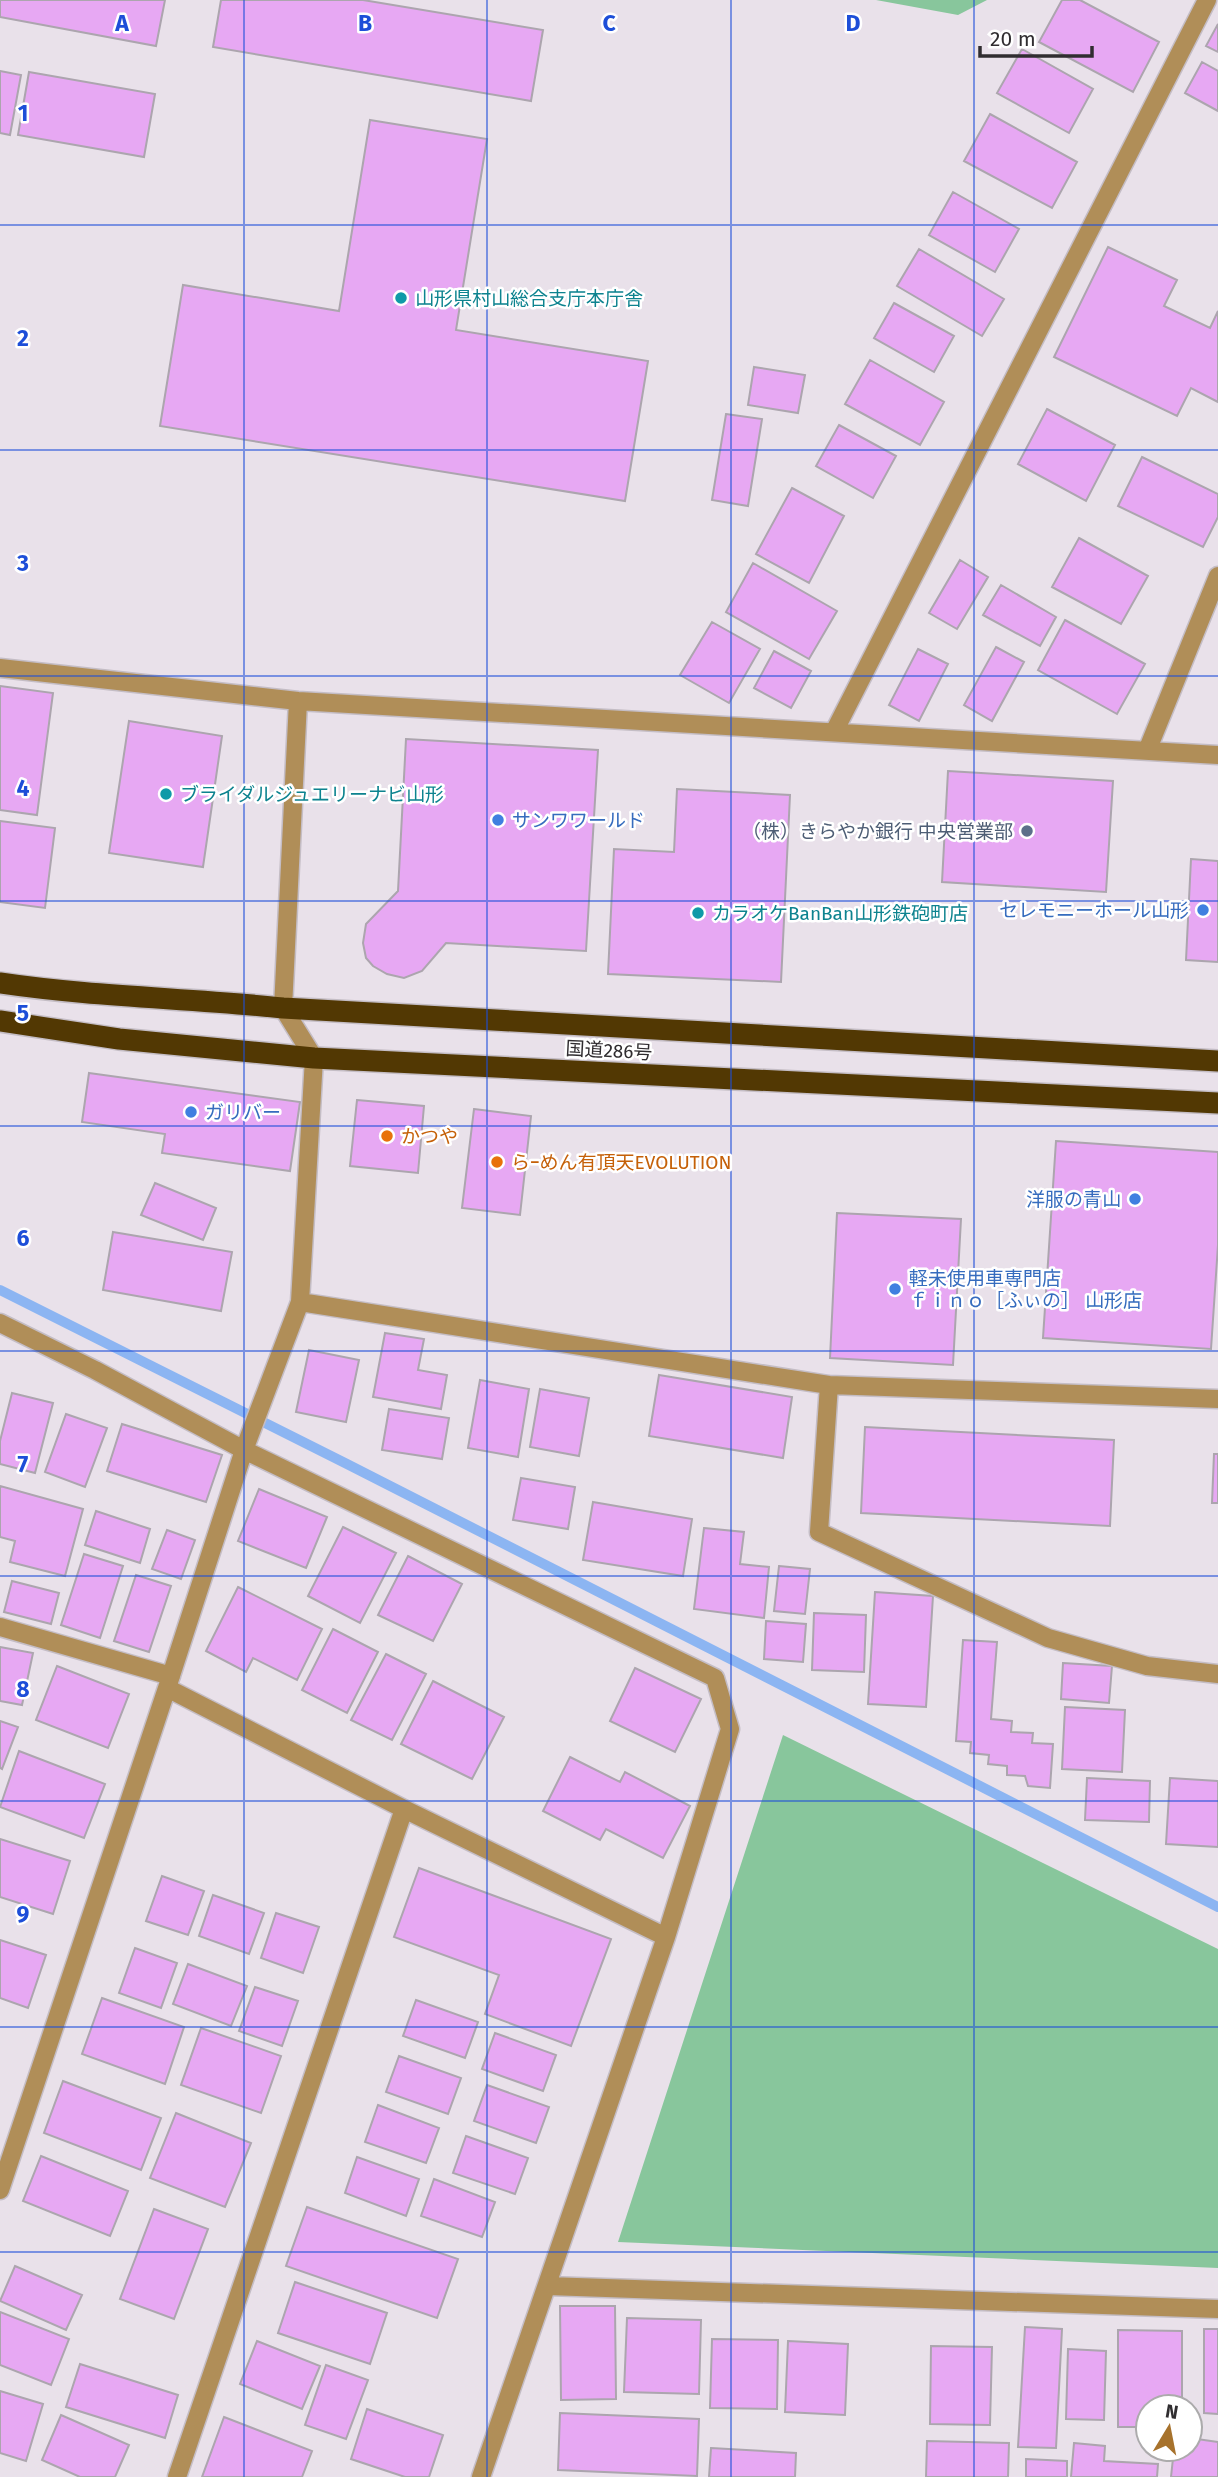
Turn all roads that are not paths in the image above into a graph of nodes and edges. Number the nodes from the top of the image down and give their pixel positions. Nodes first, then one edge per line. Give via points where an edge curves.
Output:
1 (1207, 0) edge
2 (1218, 576) edge
3 (0, 668) edge
4 (298, 701) junction
5 (834, 732) junction
6 (1147, 751) junction
7 (1218, 755) edge
8 (0, 983) edge
9 (283, 1008) junction
10 (0, 1021) edge
11 (314, 1058) junction
12 (1218, 1060) edge
13 (1218, 1103) edge
14 (300, 1302) junction
15 (0, 1323) edge
16 (829, 1385) junction
17 (1218, 1399) edge
18 (244, 1450) junction
19 (0, 1627) edge
20 (1218, 1674) edge
21 (169, 1682) junction
22 (404, 1809) junction
23 (666, 1937) junction
24 (0, 2190) edge
25 (548, 2286) junction
26 (1218, 2309) edge
27 (177, 2477) edge
28 (481, 2477) edge

1 - 5 street
2 - 6 street
3 - 4 street
4 - 5 street
4 - 9 street
5 - 6 street
6 - 7 street
8 - 9 highway, 国道286号
9 - 11 street
9 - 12 highway, 国道286号
10 - 11 highway, 国道286号 via 119,1039
11 - 13 highway, 国道286号
11 - 14 street
14 - 16 street
14 - 18 street
15 - 18 street
16 - 17 street
16 - 20 street via 819,1532 1048,1638 1147,1666
18 - 21 street
18 - 23 street via 715,1678 730,1729
19 - 21 street
21 - 22 street
21 - 24 street
22 - 23 street
22 - 27 street
23 - 25 street
25 - 26 street
25 - 28 street

